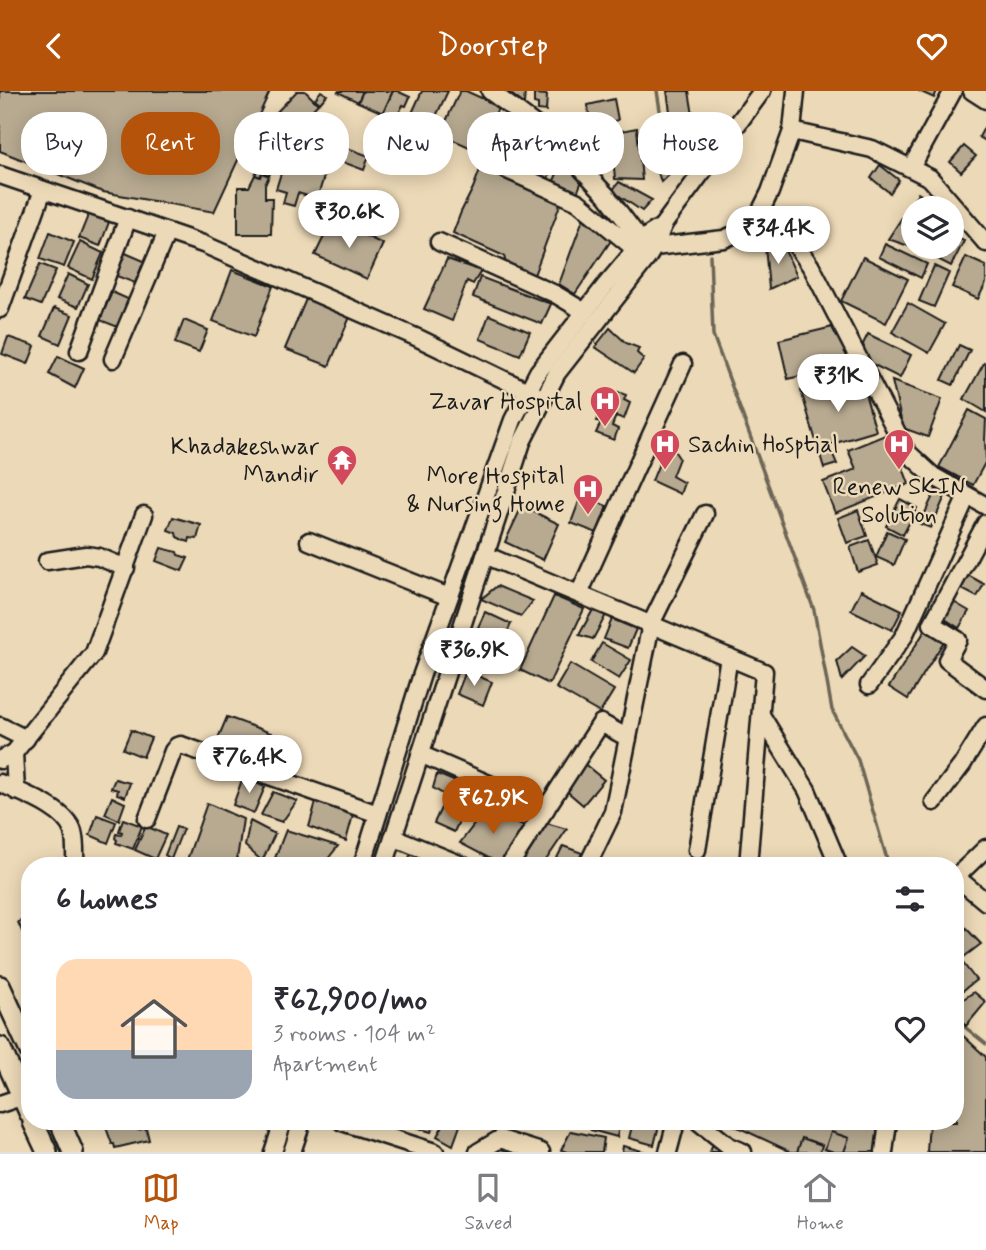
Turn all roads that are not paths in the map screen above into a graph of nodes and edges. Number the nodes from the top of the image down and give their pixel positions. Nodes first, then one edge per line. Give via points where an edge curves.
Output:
1 (490, 91) edge
2 (761, 91) edge
3 (796, 91) edge
4 (953, 91) edge
5 (972, 91) edge
6 (986, 100) edge
7 (792, 131) junction
8 (911, 168) junction
9 (0, 175) edge
10 (518, 175) edge
11 (43, 190) junction
12 (759, 214) junction
13 (128, 218) junction
14 (167, 232) junction
15 (439, 242) dead end
16 (986, 243) edge
17 (644, 246) junction
18 (0, 309) edge
19 (585, 312) junction
20 (79, 351) dead end
21 (113, 359) dead end
22 (683, 364) dead end
23 (528, 391) junction
24 (544, 399) junction
25 (967, 496) junction
26 (986, 506) edge
27 (705, 514) dead end
28 (144, 515) dead end
29 (986, 523) edge
30 (309, 541) dead end
31 (485, 555) junction
32 (47, 561) dead end
33 (126, 568) junction
34 (579, 594) junction
35 (449, 597) junction
36 (651, 624) junction
37 (729, 657) junction
38 (869, 685) dead end
39 (986, 689) edge
40 (761, 715) junction
41 (0, 726) edge
42 (986, 726) edge
43 (628, 738) junction
44 (26, 739) junction
45 (420, 754) junction
46 (7, 757) edge
47 (0, 783) edge
48 (16, 791) junction
49 (934, 802) dead end
50 (546, 809) junction
51 (378, 814) junction
52 (147, 819) dead end
53 (393, 837) junction
54 (698, 850) dead end
55 (983, 856) edge
56 (74, 857) edge
57 (365, 857) edge
58 (387, 857) edge
59 (442, 857) edge
60 (515, 857) edge
61 (591, 857) edge
62 (749, 857) edge
63 (835, 857) edge
64 (964, 871) edge
65 (964, 884) edge
66 (986, 902) edge
67 (0, 986) edge
68 (21, 1026) edge
69 (21, 1036) edge
70 (0, 1046) edge
71 (21, 1090) edge
72 (21, 1102) edge
73 (0, 1104) edge
74 (37, 1130) edge
75 (63, 1130) edge
76 (280, 1130) edge
77 (299, 1130) edge
78 (367, 1130) edge
79 (674, 1130) edge
80 (709, 1130) edge
81 (887, 1130) edge
82 (47, 1152) edge
83 (73, 1152) edge
84 (273, 1152) edge
85 (292, 1152) edge
86 (435, 1152) edge
87 (478, 1152) edge
88 (541, 1152) edge
89 (668, 1152) edge
90 (743, 1152) edge
91 (884, 1152) edge

1 - 17 street via 554,139 607,196
2 - 17 street
3 - 7 street
4 - 8 street
5 - 6 street
7 - 8 street via 872,149
7 - 12 street
8 - 16 street via 930,178
9 - 11 street
10 - 17 street via 578,202
11 - 13 street
11 - 18 street
12 - 17 street via 747,229 724,239
12 - 25 street via 793,241 812,268 907,452 933,476
13 - 14 street
13 - 20 street
14 - 21 street
14 - 23 street via 418,338
15 - 19 street
17 - 19 street
17 - 24 street via 619,296 557,373
19 - 23 street
22 - 34 street
23 - 24 street
23 - 35 street via 513,420
24 - 31 street via 522,442
25 - 26 street
25 - 38 street via 904,636
27 - 36 street
28 - 33 street
29 - 39 street via 932,624 958,640 947,660
30 - 35 street
31 - 34 street
31 - 45 street
32 - 33 street via 86,555
33 - 44 street via 94,653
34 - 36 street
35 - 51 street
36 - 37 street
36 - 43 street
37 - 40 street via 764,672
37 - 54 street
40 - 62 street
40 - 63 street via 807,790
41 - 44 street
42 - 49 street
43 - 50 street via 601,723
43 - 61 street via 613,812
44 - 46 street
45 - 50 street
45 - 53 street
46 - 48 street
47 - 48 street
48 - 56 street via 63,816 73,832
50 - 60 street
51 - 52 street via 181,745 173,751
51 - 57 street
53 - 58 street
53 - 59 street
55 - 64 street
65 - 66 street
67 - 68 main road
69 - 70 street
70 - 71 main road
72 - 73 street
74 - 82 main road
75 - 83 main road
76 - 84 street
77 - 85 street
78 - 86 street
79 - 89 street
80 - 90 street
81 - 91 street
87 - 88 street via 500,1139

